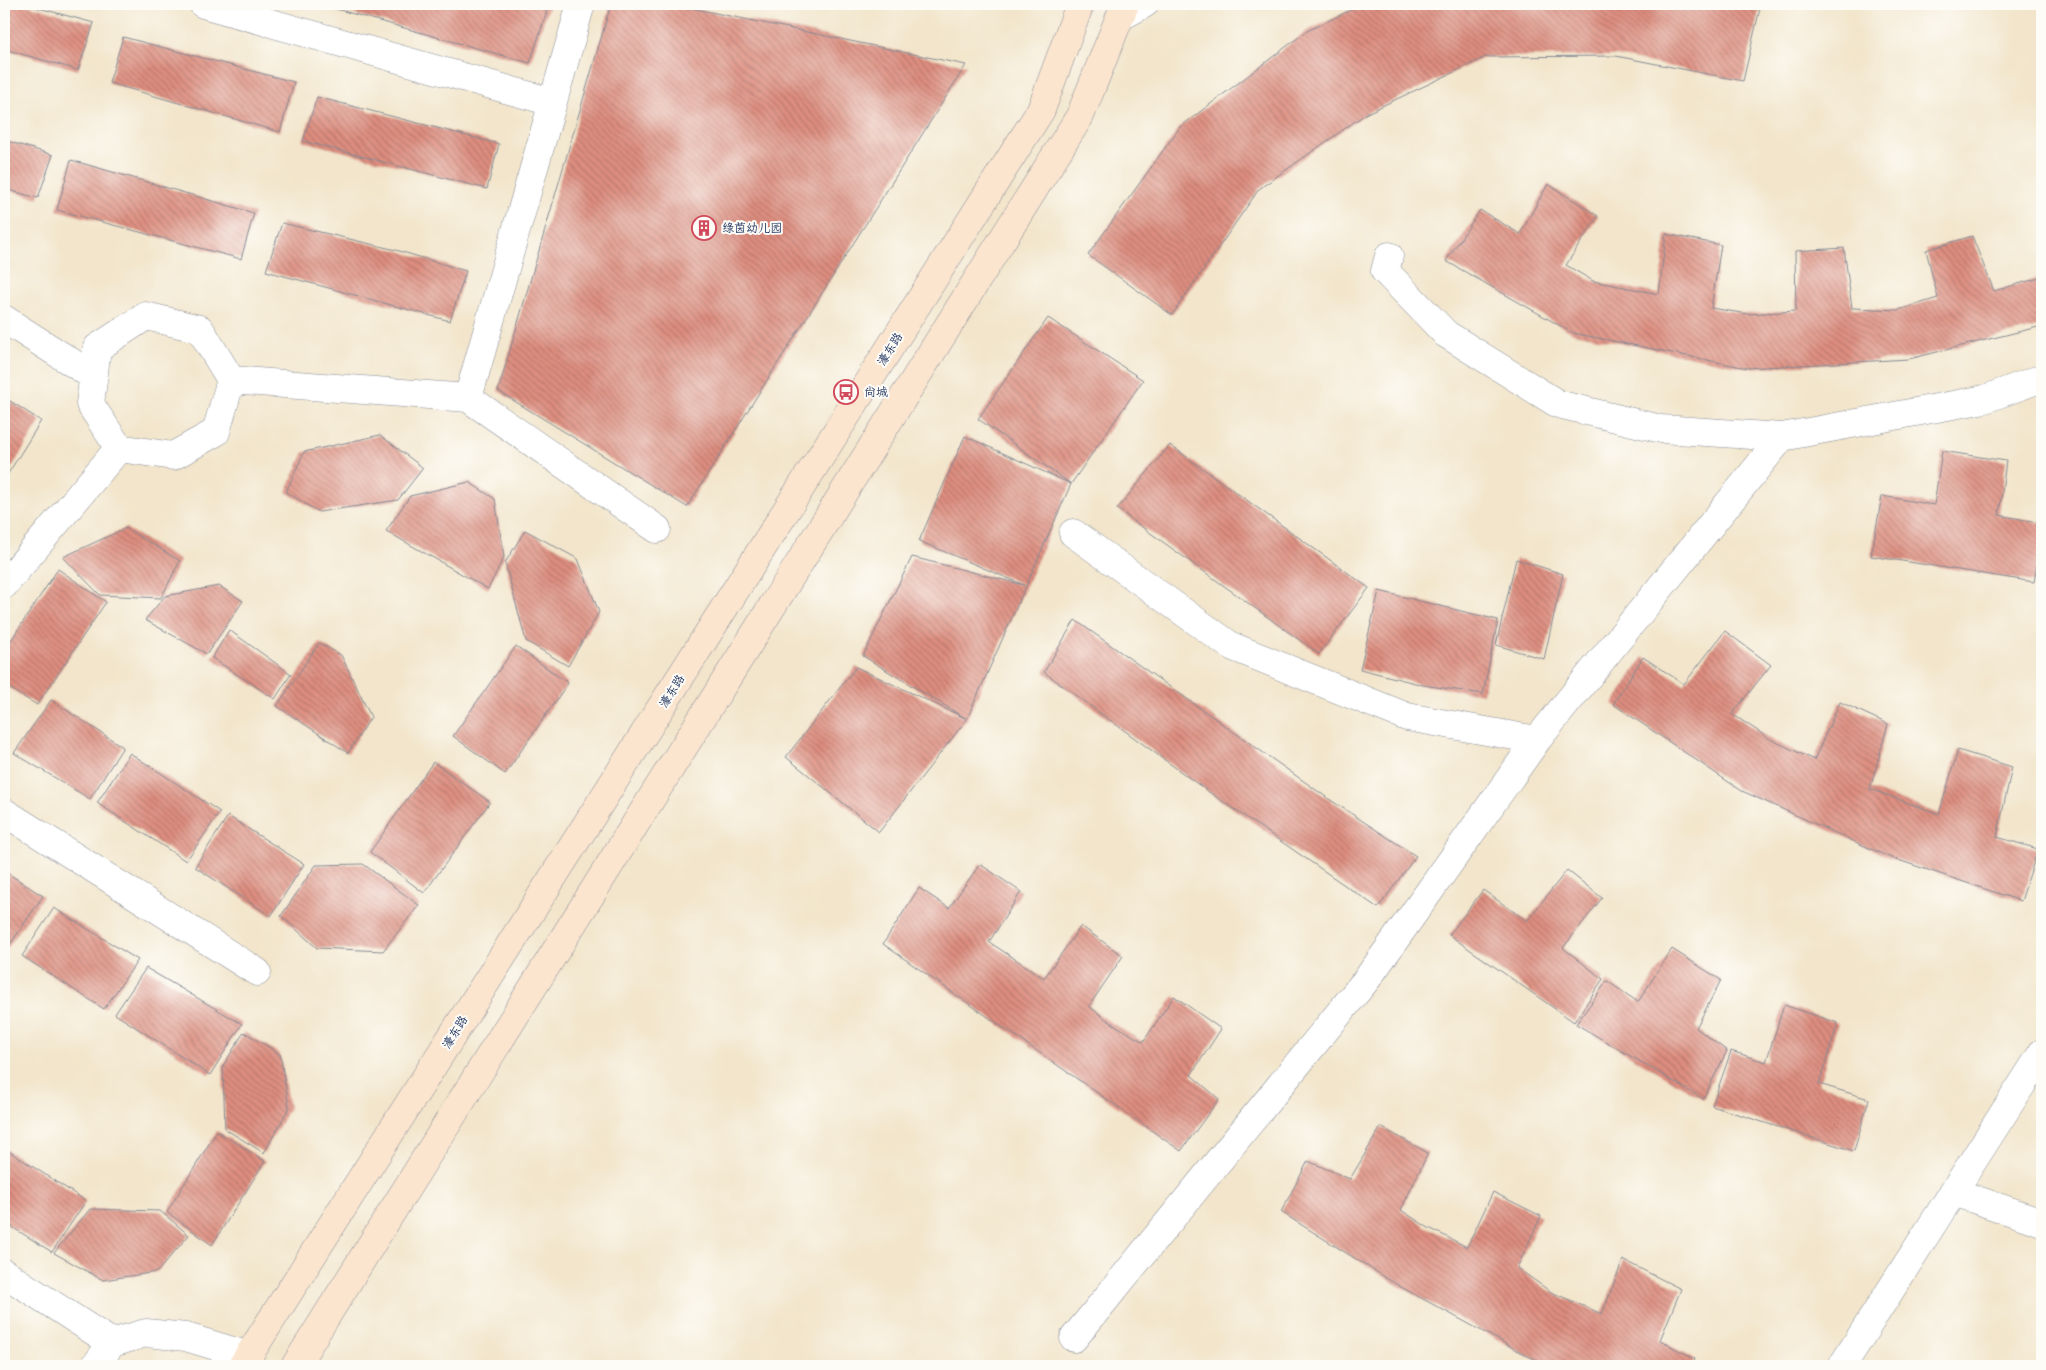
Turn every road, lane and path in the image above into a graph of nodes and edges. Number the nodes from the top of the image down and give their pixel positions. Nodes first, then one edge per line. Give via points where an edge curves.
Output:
1 (203, 4) edge
2 (580, 4) edge
3 (1080, 4) edge
4 (1144, 4) edge
5 (1123, 10) edge
6 (552, 102) junction
7 (1389, 256) dead end
8 (4, 319) edge
9 (93, 376) junction
10 (2042, 378) edge
11 (231, 380) junction
12 (468, 398) junction
13 (1782, 437) junction
14 (118, 448) junction
15 (658, 530) dead end
16 (1073, 533) dead end
17 (4, 585) edge
18 (1537, 740) junction
19 (4, 812) edge
20 (257, 972) dead end
21 (2042, 1053) edge
22 (1953, 1192) junction
23 (2042, 1222) edge
24 (4, 1273) edge
25 (1074, 1338) dead end
26 (112, 1343) junction
27 (245, 1361) edge
28 (95, 1366) edge
29 (294, 1366) edge
30 (1842, 1366) edge

1 - 6 street
2 - 6 street
3 - 27 main road, 濠东路 via 1041,110
4 - 5 street
5 - 29 main road via 1080,116
6 - 12 street
7 - 13 street via 1386,272 1446,334 1558,404 1660,429
8 - 9 street
9 - 11 street via 97,348 146,316 200,329
9 - 14 street via 90,404
10 - 13 street via 1985,399
11 - 12 street
11 - 14 street via 216,432 172,456
12 - 15 street
13 - 18 street
14 - 17 street
16 - 18 street via 1231,646 1407,717
18 - 25 street via 1367,979
19 - 20 street
21 - 22 street
22 - 23 street
22 - 30 street
24 - 26 street
26 - 27 street via 146,1334 186,1337
26 - 28 street

